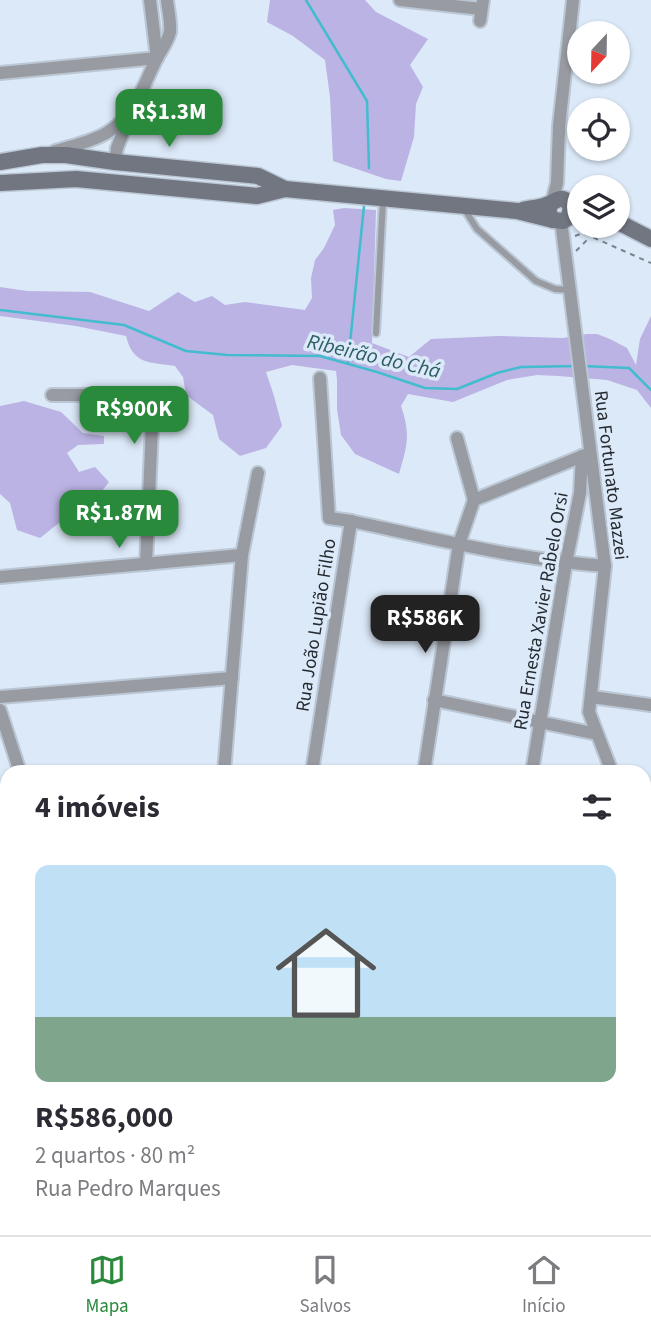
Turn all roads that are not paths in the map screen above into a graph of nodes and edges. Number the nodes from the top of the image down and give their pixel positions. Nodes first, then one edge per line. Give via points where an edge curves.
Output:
1 (150, 0) edge
2 (167, 0) edge
3 (400, 0) edge
4 (573, 0) edge
5 (481, 10) edge
6 (157, 58) junction
7 (0, 73) edge
8 (132, 107) junction
9 (42, 155) junction
10 (0, 162) edge
11 (115, 162) junction
12 (0, 183) edge
13 (285, 188) junction
14 (383, 198) junction
15 (462, 206) junction
16 (564, 210) edge
17 (630, 229) edge
18 (651, 239) edge
19 (570, 290) junction
20 (376, 333) dead end
21 (320, 378) dead end
22 (52, 395) dead end
23 (457, 438) dead end
24 (586, 454) junction
25 (258, 473) dead end
26 (474, 499) junction
27 (351, 521) junction
28 (459, 544) junction
29 (242, 555) junction
30 (566, 563) junction
31 (146, 564) junction
32 (606, 566) junction
33 (0, 577) edge
34 (232, 678) junction
35 (0, 697) edge
36 (592, 697) junction
37 (434, 700) junction
38 (651, 705) edge
39 (0, 710) edge
40 (540, 722) junction
41 (597, 734) junction
42 (18, 765) edge
43 (225, 765) edge
44 (313, 765) edge
45 (425, 765) edge
46 (533, 765) edge
47 (609, 765) edge

1 - 6 street
2 - 6 street via 170,32
3 - 5 street
4 - 16 street, Rua Fortunato Mazzei via 559,126 557,183
6 - 7 street
6 - 8 street
8 - 9 street via 109,131
8 - 11 street
9 - 10 main road
9 - 11 main road
11 - 13 main road via 258,176
12 - 13 main road via 76,179 257,196
13 - 14 main road
14 - 15 main road
14 - 20 lane
15 - 16 main road
15 - 19 lane via 477,229 536,281
16 - 19 street, Rua Fortunato Mazzei
17 - 18 main road
19 - 24 street, Rua Fortunato Mazzei
21 - 27 street, Rua João Lupião Filho via 328,518
22 - 31 street via 141,396 153,403
23 - 26 street
24 - 26 street
24 - 30 street, Rua Ernesta Xavier Rabelo Orsi
24 - 32 street, Rua Fortunato Mazzei
25 - 29 street
26 - 28 street
27 - 28 street
27 - 44 street, Rua João Lupião Filho
28 - 30 street
28 - 37 street
29 - 31 street
29 - 34 street
30 - 32 street
30 - 40 street, Rua Ernesta Xavier Rabelo Orsi
31 - 33 street
32 - 36 street, Rua Fortunato Mazzei
34 - 35 street
34 - 43 street
36 - 38 street
36 - 41 street, Rua Fortunato Mazzei via 589,712
37 - 40 street
37 - 45 street
39 - 42 street
40 - 41 street
40 - 46 street, Rua Ernesta Xavier Rabelo Orsi
41 - 47 street, Rua Fortunato Mazzei

